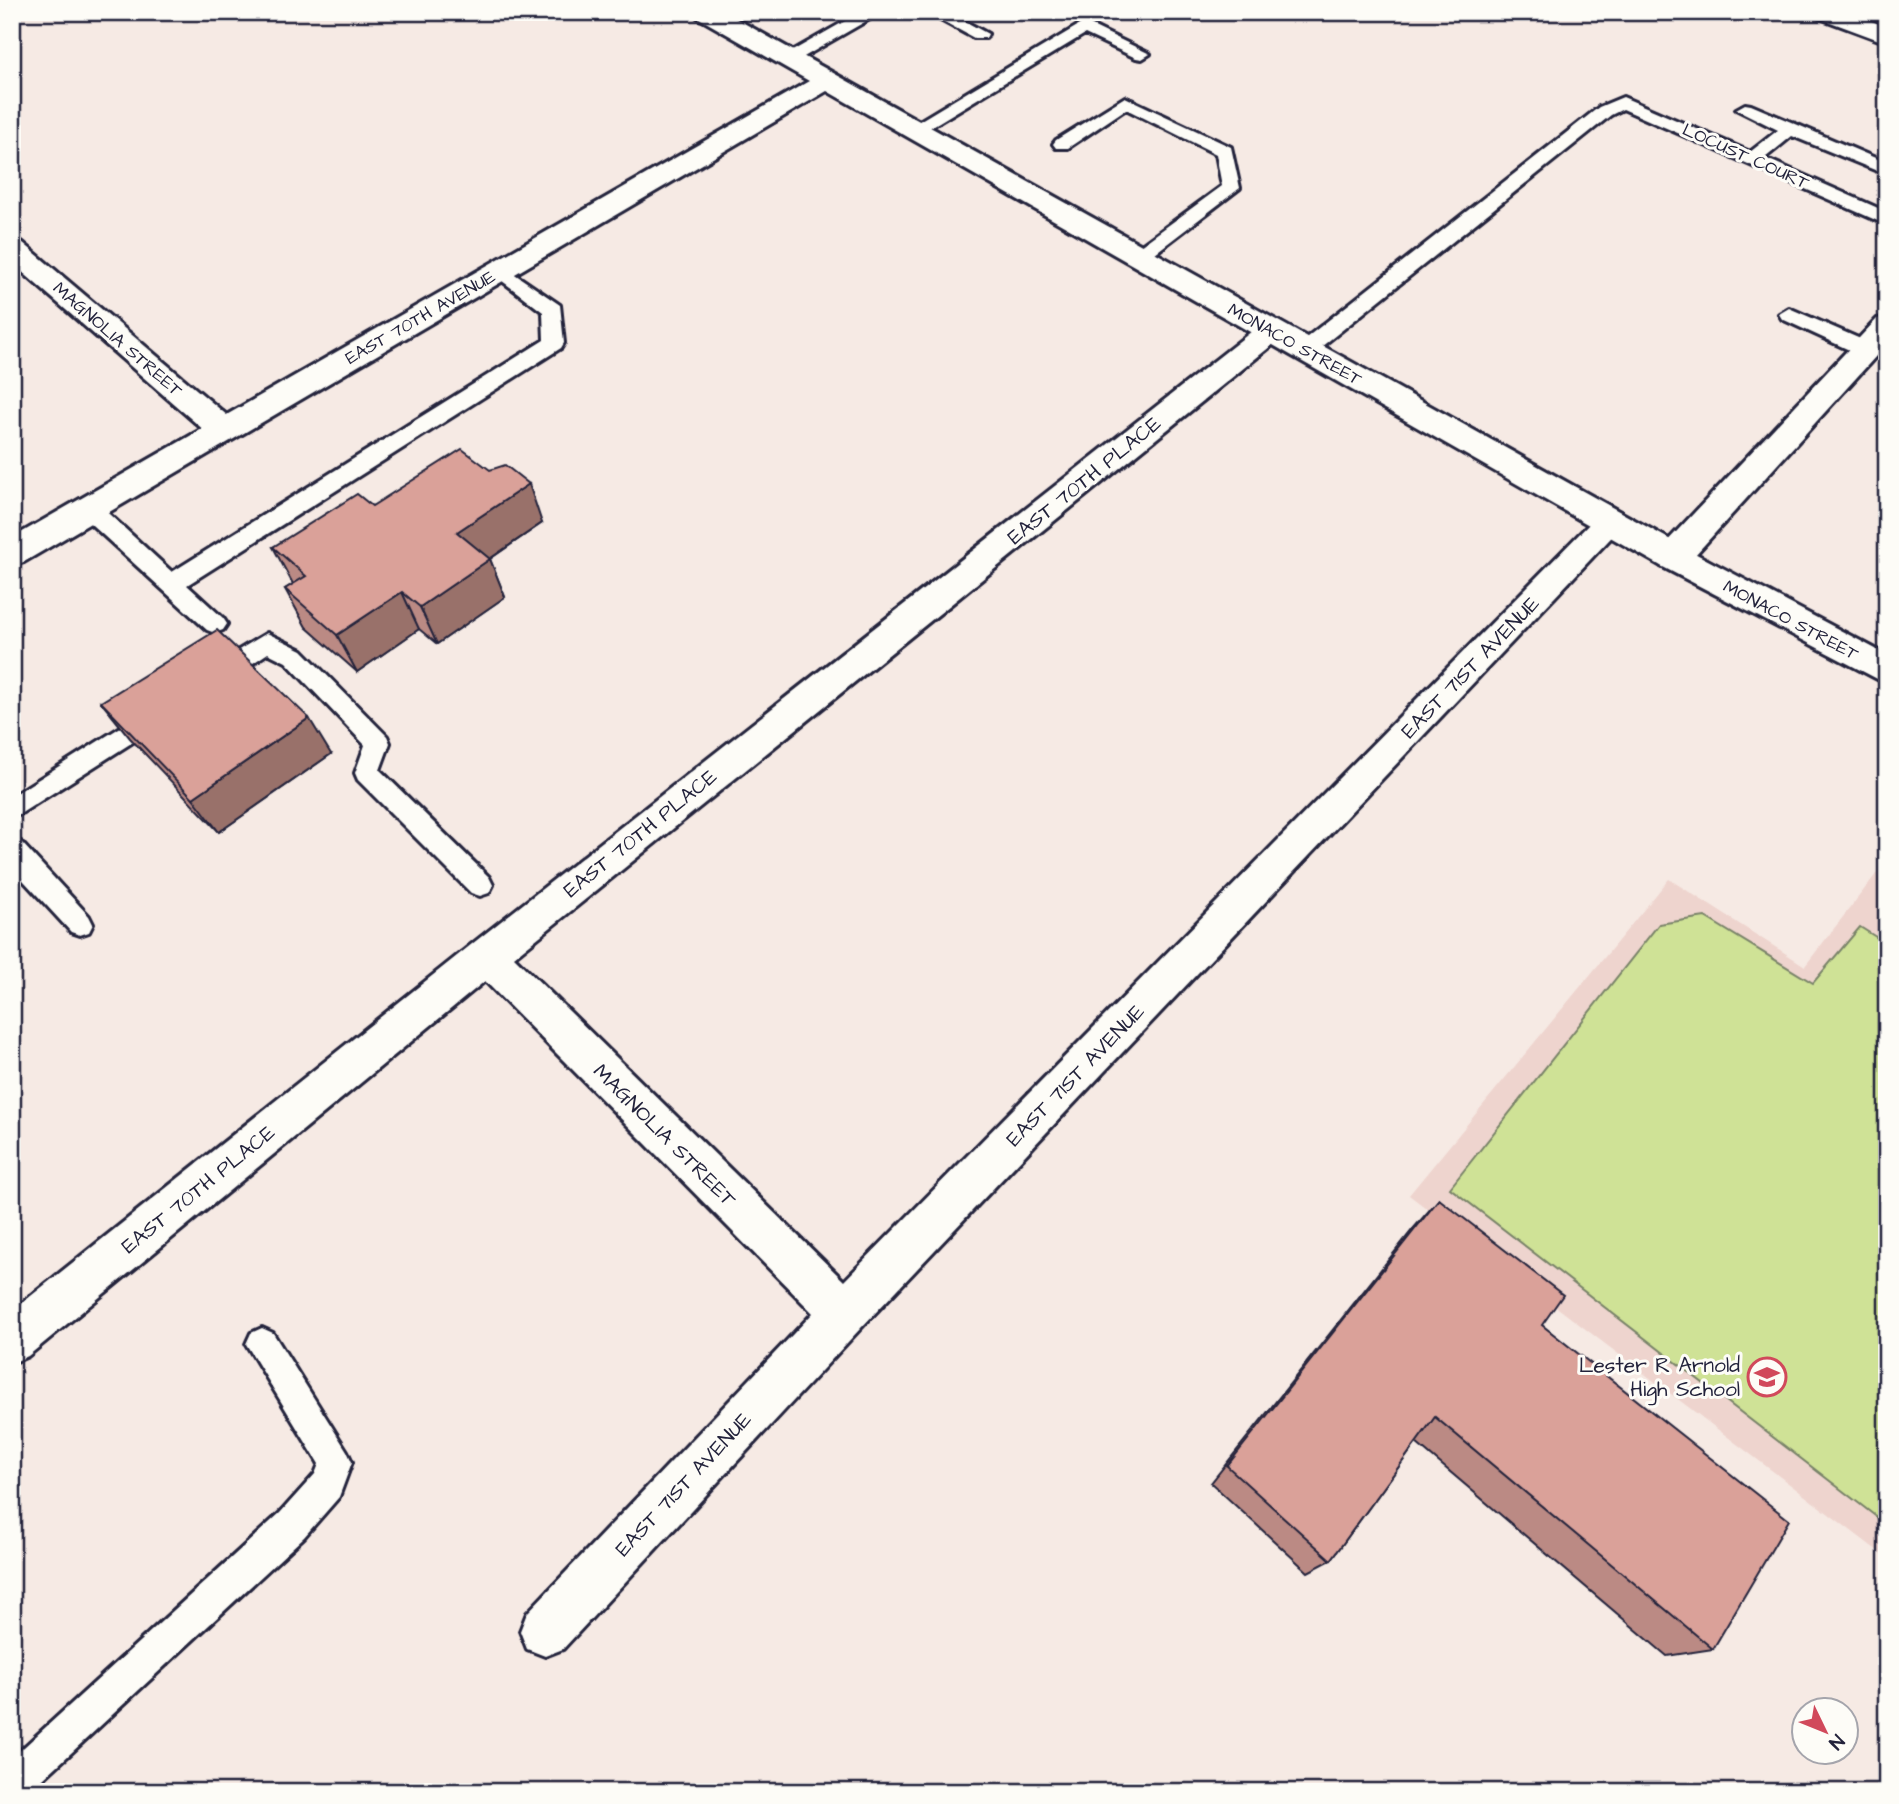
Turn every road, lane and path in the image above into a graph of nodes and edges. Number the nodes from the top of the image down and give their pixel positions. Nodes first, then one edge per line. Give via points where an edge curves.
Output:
1 (706, 12) edge
2 (874, 12) edge
3 (934, 12) edge
4 (1826, 12) edge
5 (980, 34) dead end
6 (1887, 36) edge
7 (1142, 54) dead end
8 (789, 58) junction
9 (828, 80) junction
10 (1745, 109) dead end
11 (915, 129) junction
12 (1790, 129) junction
13 (1062, 144) dead end
14 (1752, 159) junction
15 (1887, 170) edge
16 (1887, 219) edge
17 (12, 248) edge
18 (1139, 256) junction
19 (500, 271) junction
20 (1790, 314) dead end
21 (1887, 326) edge
22 (1271, 331) junction
23 (1865, 349) junction
24 (1304, 350) junction
25 (224, 430) junction
26 (89, 509) junction
27 (1610, 522) junction
28 (12, 553) edge
29 (1673, 557) junction
30 (169, 585) junction
31 (215, 624) dead end
32 (1887, 671) edge
33 (197, 688) edge
34 (174, 703) edge
35 (12, 809) edge
36 (12, 850) edge
37 (480, 885) dead end
38 (80, 924) dead end
39 (486, 956) junction
40 (844, 1313) junction
41 (12, 1339) edge
42 (262, 1344) dead end
43 (545, 1631) dead end
44 (12, 1783) edge

1 - 8 street, MONACO STREET
2 - 8 lane
3 - 5 lane
4 - 6 street
7 - 11 lane via 1084,27
8 - 9 street, MONACO STREET
9 - 11 street, MONACO STREET
9 - 19 street, EAST 70TH AVENUE
10 - 12 lane
11 - 18 street, MONACO STREET
12 - 14 lane
12 - 15 lane
13 - 18 lane via 1125,102 1225,151 1231,188
14 - 16 lane, LOCUST COURT
14 - 24 lane, LOCUST COURT via 1623,102 1605,111
17 - 25 street, MAGNOLIA STREET
18 - 22 street, MONACO STREET
19 - 25 street, EAST 70TH AVENUE
19 - 30 lane via 553,310 554,343
20 - 23 lane
21 - 23 street
22 - 24 street, MONACO STREET
22 - 39 street, EAST 70TH PLACE
23 - 29 street
24 - 27 street, MONACO STREET
25 - 26 street, EAST 70TH AVENUE
26 - 28 street, EAST 70TH AVENUE
26 - 30 lane
27 - 29 street, MONACO STREET
27 - 40 street, EAST 71ST AVENUE
29 - 32 street, MONACO STREET
30 - 31 lane
33 - 37 lane via 267,642 294,656 378,743 367,773
34 - 35 lane
36 - 38 lane
39 - 40 street, MAGNOLIA STREET
39 - 41 street, EAST 70TH PLACE
40 - 43 street, EAST 71ST AVENUE
42 - 44 lane via 336,1462 327,1485 292,1525

